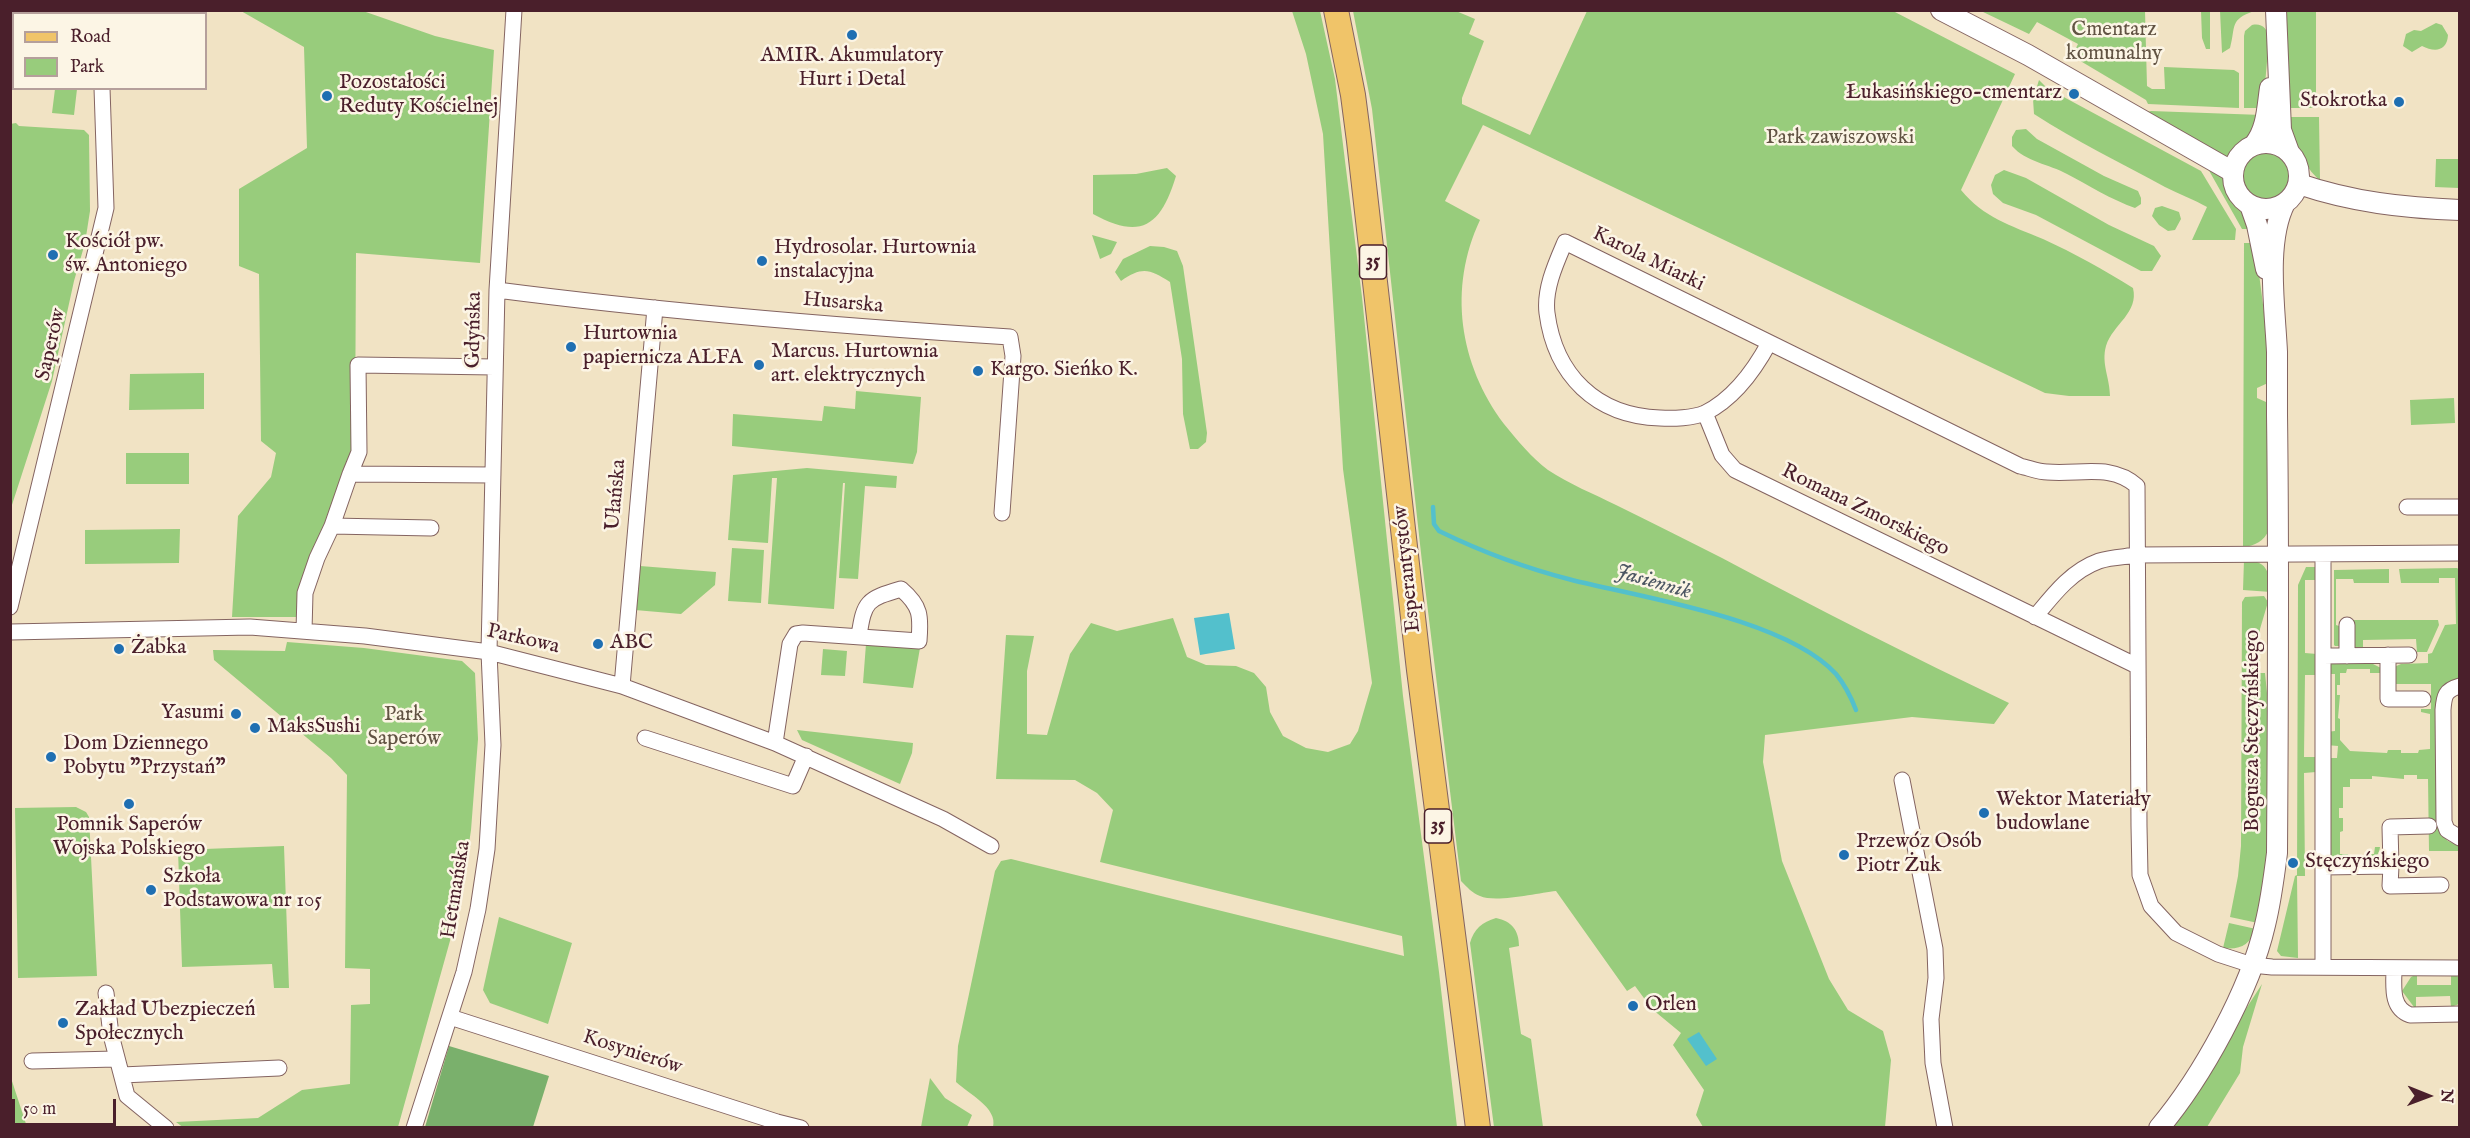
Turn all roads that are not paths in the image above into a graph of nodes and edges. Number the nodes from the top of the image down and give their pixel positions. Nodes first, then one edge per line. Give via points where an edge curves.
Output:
1 (514, 10) edge
2 (1336, 10) edge
3 (1941, 10) edge
4 (2276, 10) edge
5 (2276, 47) junction
6 (102, 90) edge
7 (2254, 145) junction
8 (2289, 152) junction
9 (2233, 172) junction
10 (2299, 184) junction
11 (2285, 203) junction
12 (2250, 205) junction
13 (2460, 210) edge
14 (497, 290) junction
15 (2274, 307) junction
16 (656, 308) junction
17 (1769, 343) junction
18 (495, 367) junction
19 (1705, 413) junction
20 (350, 474) junction
21 (493, 476) junction
22 (2407, 507) dead end
23 (2460, 507) edge
24 (1002, 513) dead end
25 (332, 526) junction
26 (431, 528) dead end
27 (2460, 553) edge
28 (2279, 554) junction
29 (2323, 554) junction
30 (2137, 555) junction
31 (10, 608) edge
32 (2035, 617) junction
33 (2347, 625) dead end
34 (304, 631) junction
35 (10, 632) edge
36 (860, 636) junction
37 (489, 652) junction
38 (2388, 655) junction
39 (2409, 655) dead end
40 (2323, 656) junction
41 (2347, 656) junction
42 (2137, 666) junction
43 (622, 686) junction
44 (2460, 686) edge
45 (2423, 699) dead end
46 (645, 738) dead end
47 (775, 743) junction
48 (806, 756) junction
49 (1902, 780) dead end
50 (2429, 826) dead end
51 (2460, 838) edge
52 (991, 846) dead end
53 (2391, 866) junction
54 (2323, 867) junction
55 (2441, 885) dead end
56 (2252, 965) junction
57 (2323, 968) junction
58 (2394, 968) junction
59 (2460, 968) edge
60 (106, 993) dead end
61 (2460, 1014) edge
62 (450, 1017) junction
63 (116, 1059) junction
64 (32, 1061) dead end
65 (279, 1068) dead end
66 (122, 1075) junction
67 (166, 1128) edge
68 (414, 1128) edge
69 (801, 1128) edge
70 (1478, 1128) edge
71 (1945, 1128) edge
72 (2159, 1128) edge

1 - 14 street, Gdyńska
2 - 70 main road, Esperantystów / 35 via 1359,141 1420,681
3 - 9 street
4 - 5 street
5 - 7 street via 2265,121
5 - 8 street via 2281,130
6 - 31 street, Saperów via 106,208
7 - 8 street via 2270,143
7 - 9 street via 2241,154
8 - 10 street via 2298,165
9 - 12 street via 2235,189
10 - 11 street
10 - 13 street via 2378,204
11 - 12 street via 2271,209
11 - 15 street, Bogusza Stęczyńskiego via 2276,225
12 - 15 street, Bogusza Stęczyńskiego via 2258,225
14 - 16 street, Husarska
14 - 18 street, Gdyńska
15 - 28 street, Bogusza Stęczyńskiego
16 - 24 street, Husarska via 1010,337 1013,356
16 - 43 street, Ułańska
17 - 19 street, Karola Miarki via 1739,388
17 - 19 street, Karola Miarki via 1565,242 1554,267 1547,311 1563,365 1586,393 1623,412 1670,419
17 - 30 street, Karola Miarki via 2020,465 2046,472 2103,471 2125,475 2137,486
18 - 20 street via 358,365 359,452
18 - 21 street, Gdyńska
19 - 32 street, Romana Zmorskiego via 1722,455 1735,470
20 - 21 street
20 - 25 street
21 - 37 street, Gdyńska
22 - 23 street
25 - 26 street
25 - 34 street via 305,593
27 - 29 street
28 - 29 street
28 - 30 street
28 - 56 street, Bogusza Stęczyńskiego via 2277,853 2265,928
29 - 40 street
30 - 32 street via 2098,561 2062,584
30 - 42 street
32 - 42 street, Romana Zmorskiego
33 - 41 street
34 - 35 street, Parkowa via 227,627
34 - 37 street, Parkowa
36 - 36 street via 919,641 921,618 914,600 901,589 877,596 863,609
36 - 47 street via 796,634 790,644
37 - 43 street, Parkowa
37 - 62 street, Hetmańska via 493,746 487,849 478,909
38 - 39 street
38 - 41 street
38 - 45 street via 2388,699
40 - 41 street
40 - 54 street
42 - 56 street via 2140,875 2151,906 2176,933 2218,954
43 - 47 street, Parkowa
44 - 51 street via 2444,695 2443,710 2444,822 2447,830
46 - 48 street via 793,786
47 - 48 street, Parkowa
48 - 52 street, Parkowa via 943,819
49 - 71 street via 1935,949 1933,1063
50 - 53 street via 2390,827
53 - 54 street
53 - 55 street via 2390,886
54 - 57 street
56 - 57 street
56 - 72 street, Bogusza Stęczyńskiego via 2198,1072
57 - 58 street
58 - 59 street
58 - 61 street via 2394,996 2404,1013
60 - 63 street
62 - 68 street, Hetmańska
62 - 69 street, Kosynierów
63 - 64 street
63 - 66 street
65 - 66 street
66 - 67 street via 127,1096

